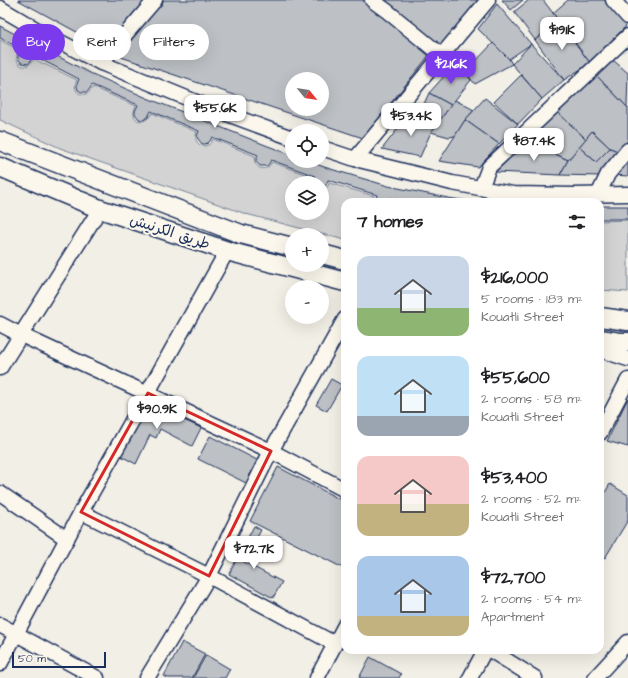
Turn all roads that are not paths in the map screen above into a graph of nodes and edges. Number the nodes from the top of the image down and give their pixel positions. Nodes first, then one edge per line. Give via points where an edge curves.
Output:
1 (155, 0) edge
2 (372, 0) edge
3 (488, 0) edge
4 (613, 0) edge
5 (0, 8) edge
6 (628, 17) edge
7 (628, 36) edge
8 (442, 56) junction
9 (101, 63) junction
10 (285, 135) edge
11 (0, 141) edge
12 (329, 150) edge
13 (628, 150) edge
14 (355, 159) junction
15 (0, 166) edge
16 (481, 188) junction
17 (598, 194) junction
18 (628, 194) edge
19 (100, 209) junction
20 (285, 245) edge
21 (227, 251) junction
22 (329, 256) edge
23 (341, 259) edge
24 (341, 281) edge
25 (604, 318) edge
26 (628, 321) edge
27 (0, 324) edge
28 (341, 326) edge
29 (21, 335) junction
30 (604, 340) edge
31 (628, 342) edge
32 (604, 351) edge
33 (628, 359) edge
34 (0, 368) edge
35 (628, 380) edge
36 (148, 393) junction
37 (604, 425) edge
38 (271, 451) junction
39 (341, 488) edge
40 (0, 493) edge
41 (81, 512) junction
42 (67, 539) junction
43 (209, 576) junction
44 (0, 625) edge
45 (16, 633) junction
46 (341, 633) edge
47 (628, 642) edge
48 (335, 644) junction
49 (483, 654) edge
50 (496, 654) edge
51 (0, 664) edge
52 (97, 678) edge
53 (148, 678) edge
54 (317, 678) edge
55 (470, 678) edge
56 (535, 678) edge
57 (595, 678) edge

1 - 9 street
2 - 8 street
3 - 8 street
4 - 6 street
5 - 9 street
7 - 16 street via 489,167
8 - 14 street
9 - 10 street
11 - 20 main road, طريق الكرنيش via 242,234
12 - 14 street
13 - 17 street via 608,174
14 - 16 street
15 - 19 main road, طريق الكرنيش
16 - 17 street via 513,194
17 - 18 street
19 - 21 main road, طريق الكرنيش
19 - 29 street
21 - 24 main road, طريق الكرنيش
21 - 36 street
22 - 23 main road
25 - 26 main road
27 - 29 street
28 - 38 street
29 - 34 street
29 - 36 street
30 - 31 main road
32 - 33 street
35 - 37 street
36 - 38 street
36 - 41 street
38 - 39 street
38 - 43 street
40 - 42 street
41 - 42 street
41 - 43 street
42 - 45 street
43 - 48 street
43 - 53 street
44 - 45 street
45 - 51 street
45 - 52 street
46 - 48 street
47 - 57 street
48 - 54 street
49 - 55 street
50 - 56 street

